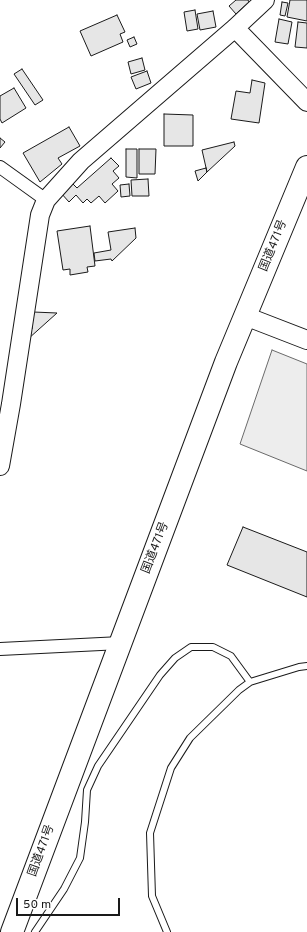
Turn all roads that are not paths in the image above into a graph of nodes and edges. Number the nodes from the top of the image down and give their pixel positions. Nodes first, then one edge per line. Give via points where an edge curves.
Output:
1 (266, 0) edge
2 (235, 28) junction
3 (307, 102) edge
4 (307, 167) edge
5 (1, 169) edge
6 (46, 200) junction
7 (245, 316) junction
8 (307, 340) edge
9 (6, 404) edge
10 (0, 466) edge
11 (121, 643) junction
12 (0, 649) edge
13 (307, 666) edge
14 (250, 682) junction
15 (12, 932) edge
16 (35, 932) edge
17 (167, 932) edge

1 - 2 street
2 - 3 street
2 - 6 street via 81,161
4 - 7 highway, 国道471号
5 - 6 street
6 - 9 street via 40,215
7 - 8 street
7 - 11 highway, 国道471号
9 - 10 street
11 - 12 street
11 - 15 highway, 国道471号
13 - 14 lane
14 - 16 lane via 231,656 213,647 192,647 175,658 160,675 98,766 87,790 80,858 64,890
14 - 17 lane via 233,694 190,738 171,768 160,800 150,833 152,896

